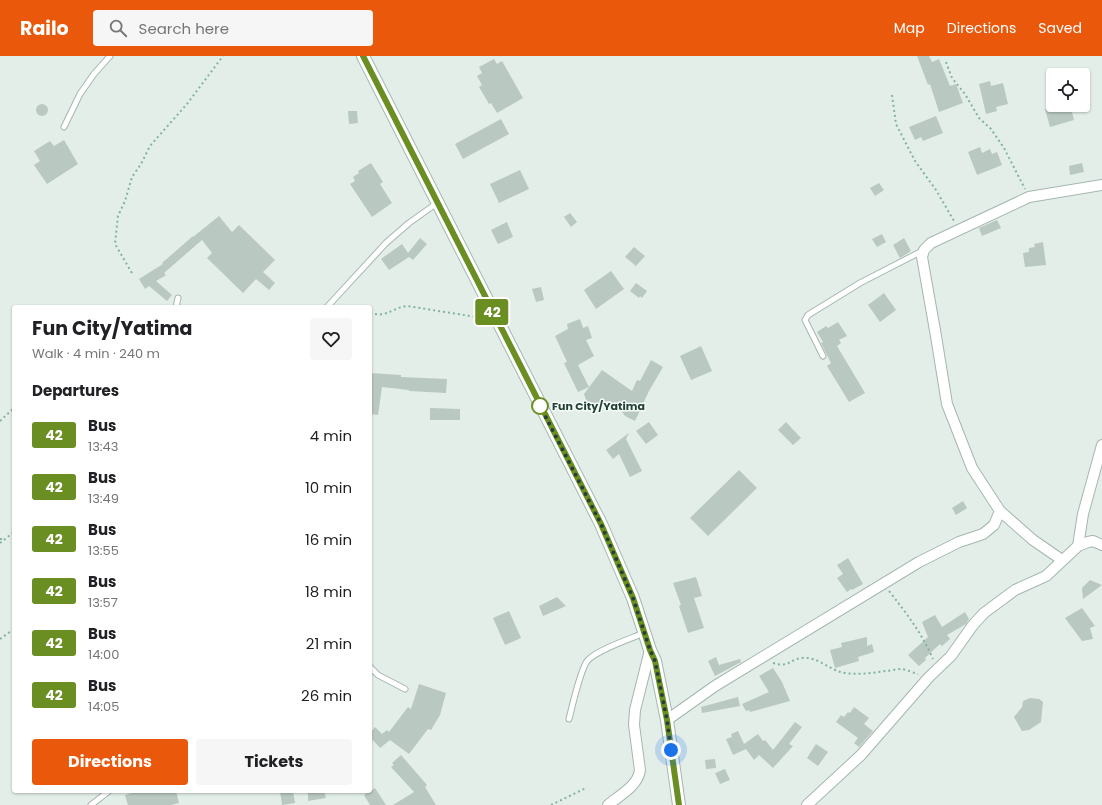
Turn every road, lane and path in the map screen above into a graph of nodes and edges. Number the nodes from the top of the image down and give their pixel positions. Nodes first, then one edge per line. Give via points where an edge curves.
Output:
1 (110, 56) edge
2 (223, 56) edge
3 (363, 56) edge
4 (946, 62) dead end
5 (892, 95) dead end
6 (64, 127) dead end
7 (1102, 185) edge
8 (1029, 197) junction
9 (437, 202) junction
10 (959, 230) junction
11 (924, 250) junction
12 (132, 274) dead end
13 (178, 298) dead end
14 (176, 305) edge
15 (329, 305) edge
16 (372, 313) edge
17 (496, 320) junction
18 (823, 356) dead end
19 (12, 410) edge
20 (0, 421) edge
21 (1102, 445) edge
22 (1000, 511) junction
23 (12, 533) edge
24 (0, 539) edge
25 (4, 539) junction
26 (0, 543) edge
27 (1102, 545) edge
28 (1078, 546) junction
29 (1062, 560) junction
30 (883, 584) junction
31 (12, 630) edge
32 (645, 633) junction
33 (0, 639) edge
34 (650, 650) junction
35 (759, 659) junction
36 (372, 669) edge
37 (937, 669) junction
38 (929, 677) junction
39 (405, 689) dead end
40 (569, 719) dead end
41 (667, 720) junction
42 (586, 788) dead end
43 (106, 793) edge
44 (91, 805) edge
45 (551, 805) edge
46 (608, 805) edge
47 (679, 805) edge
48 (807, 805) edge

1 - 6 lane via 80,94
2 - 12 path via 187,104 150,146 132,177 118,216 115,244
3 - 9 main road
4 - 8 path via 952,78 979,118 991,129 1004,148
5 - 10 path via 896,124 915,161 936,190
7 - 8 street
8 - 10 street
9 - 15 lane via 386,243
9 - 17 main road
10 - 11 street via 931,243
11 - 18 lane via 860,283 808,315 805,320
11 - 22 street via 922,257 947,404 972,468
13 - 14 lane
16 - 17 path via 382,315 407,306
17 - 32 main road via 601,524
19 - 20 path
21 - 28 street via 1083,514
22 - 29 street via 1033,540
22 - 30 street via 994,525 983,534 919,562
23 - 25 path
24 - 25 path
25 - 26 path
27 - 28 street via 1093,541
28 - 29 street
29 - 37 street via 1046,576 1015,590 984,613 951,656
30 - 35 street
30 - 37 path via 916,625
31 - 33 path
32 - 34 main road
32 - 40 lane via 611,646 588,660
34 - 41 main road via 655,661
34 - 46 street via 634,725 640,774 634,784
35 - 38 path via 779,665 808,658 844,673 901,669
35 - 41 street
36 - 39 lane via 378,675
37 - 38 street
38 - 48 street via 861,755
41 - 47 main road
42 - 45 path
43 - 44 lane

